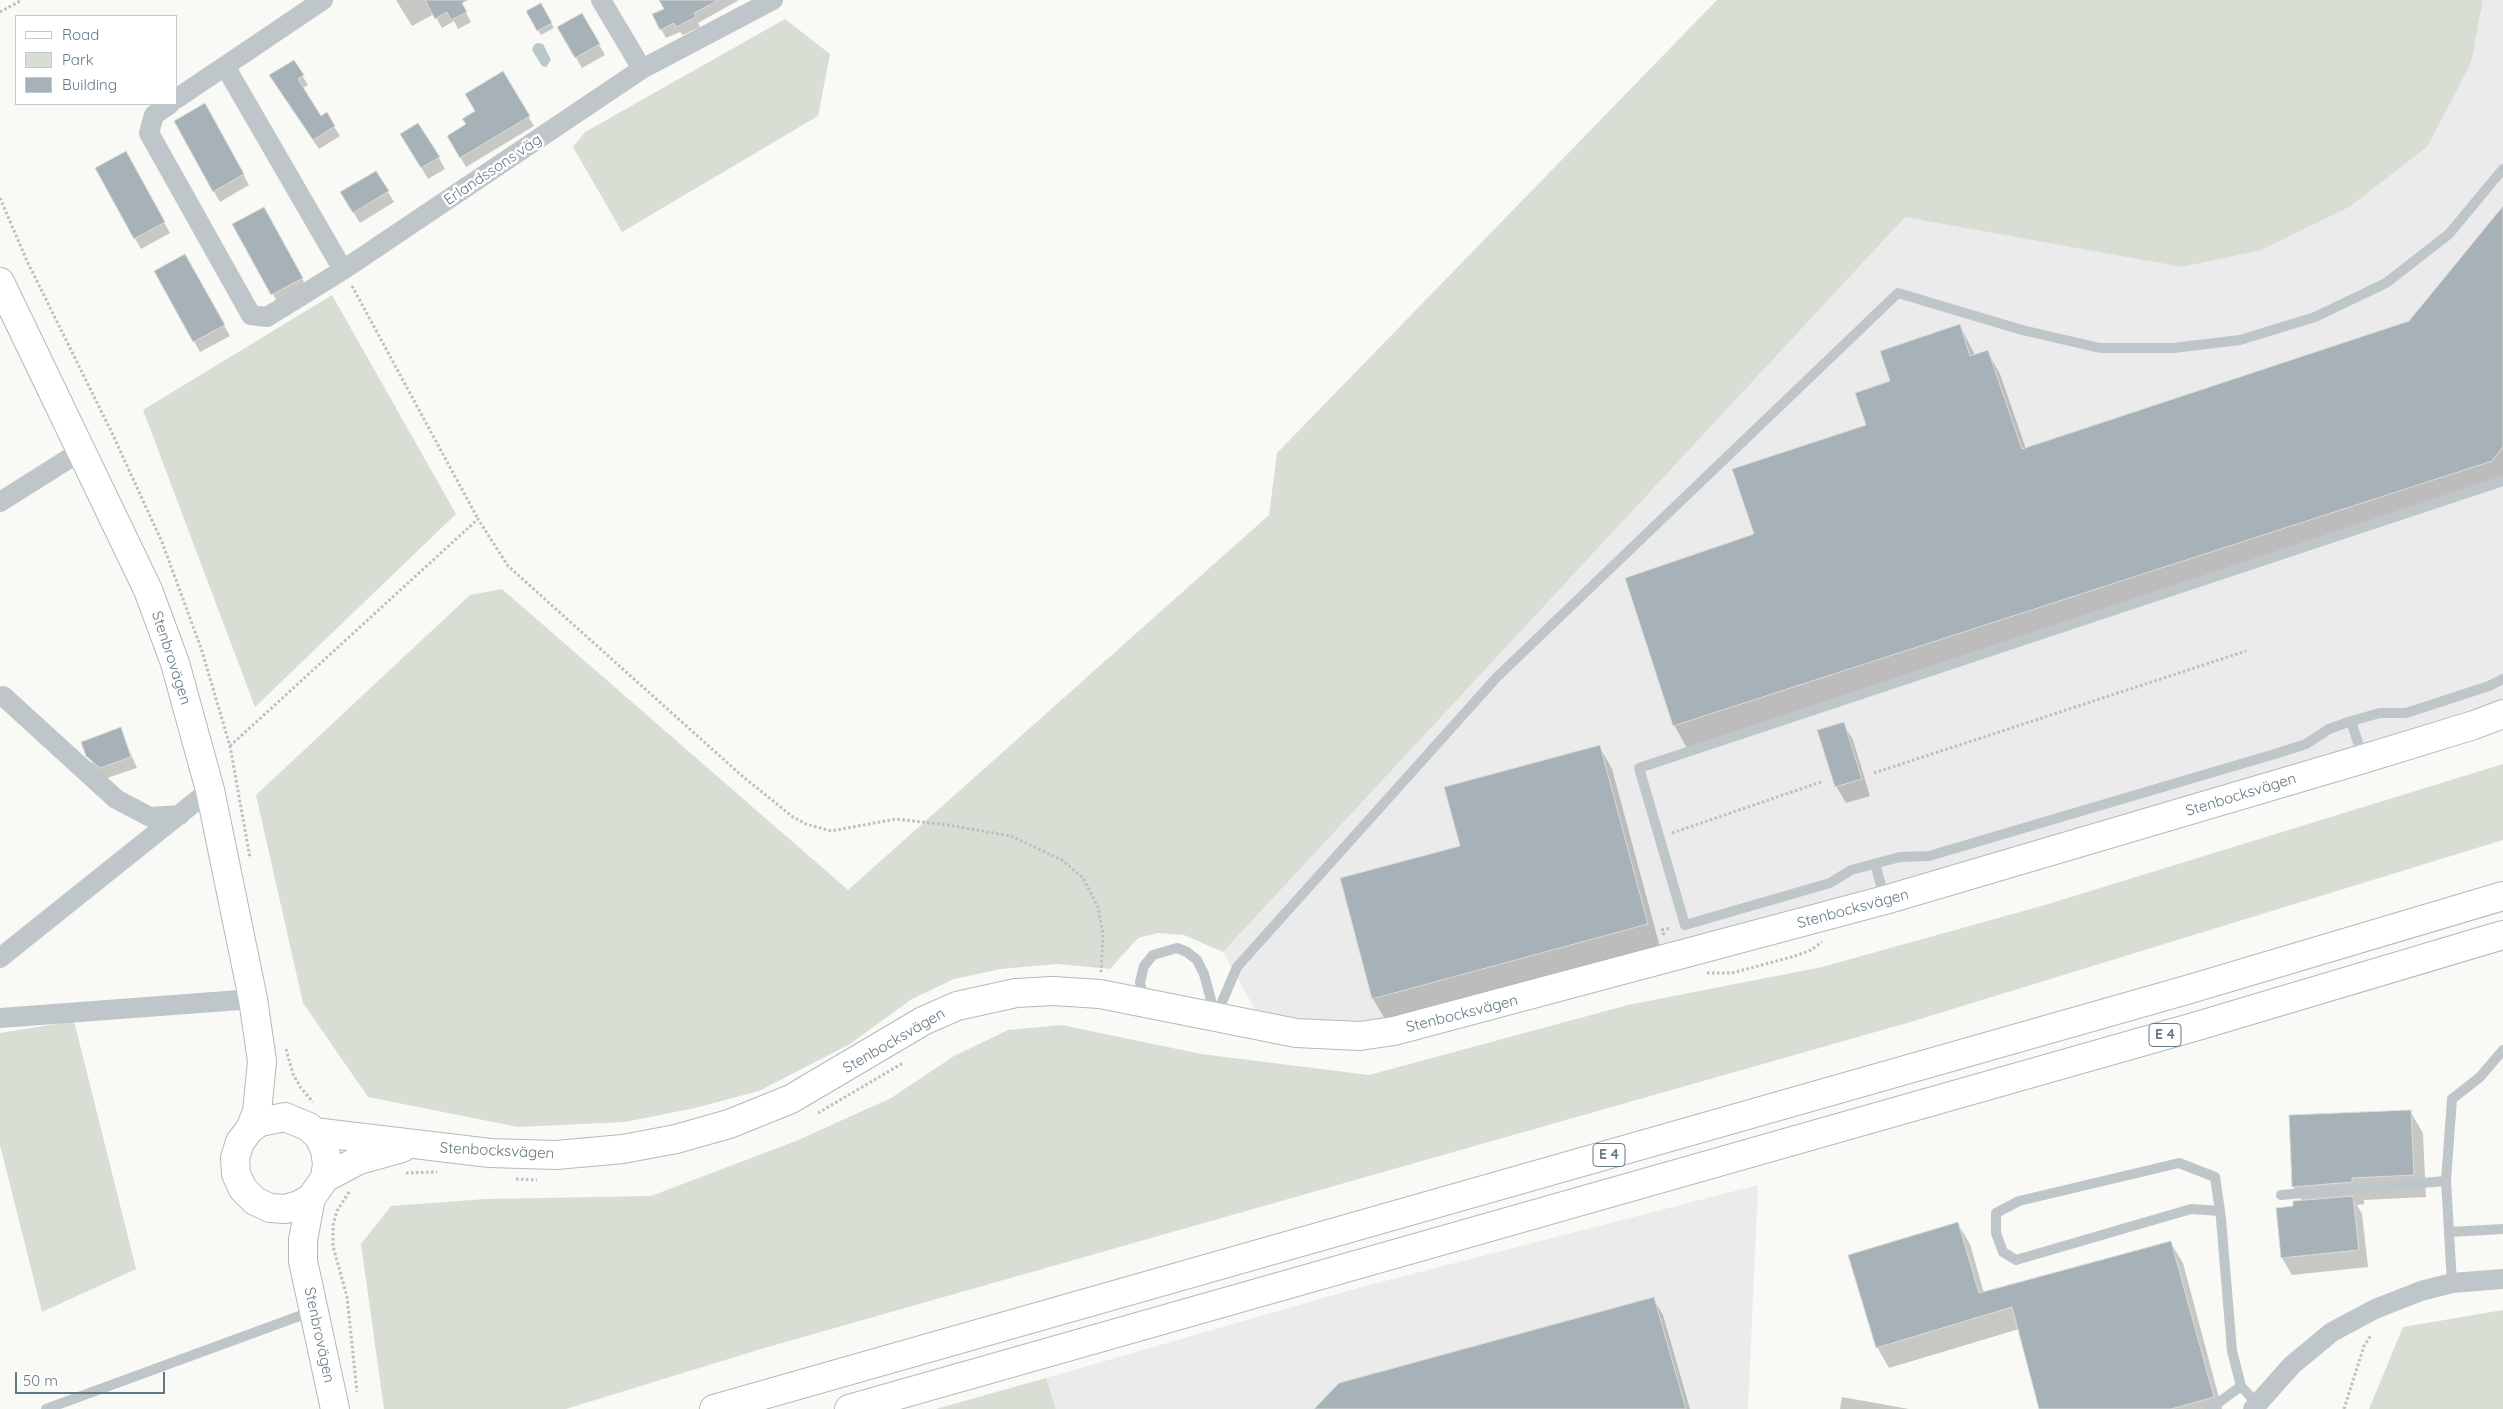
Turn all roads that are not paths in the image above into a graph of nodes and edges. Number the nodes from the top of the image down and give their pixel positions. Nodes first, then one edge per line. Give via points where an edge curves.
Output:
1 (323, 0) edge
2 (601, 0) edge
3 (773, 0) edge
4 (224, 66) junction
5 (642, 69) junction
6 (178, 98) edge
7 (169, 105) edge
8 (2503, 168) edge
9 (343, 270) junction
10 (0, 282) edge
11 (81, 452) junction
12 (2503, 481) edge
13 (0, 502) edge
14 (2503, 679) edge
15 (3, 696) dead end
16 (2503, 714) edge
17 (2351, 721) junction
18 (2364, 759) junction
19 (210, 790) junction
20 (180, 815) junction
21 (1875, 864) junction
22 (2503, 896) edge
23 (1885, 900) junction
24 (2503, 935) edge
25 (0, 958) edge
26 (253, 999) junction
27 (1144, 1002) junction
28 (1215, 1016) junction
29 (0, 1018) edge
30 (2503, 1050) edge
31 (262, 1061) junction
32 (306, 1126) junction
33 (250, 1129) junction
34 (419, 1146) junction
35 (2446, 1181) junction
36 (318, 1188) junction
37 (2281, 1195) dead end
38 (270, 1208) junction
39 (2220, 1211) junction
40 (2503, 1230) edge
41 (2448, 1232) junction
42 (303, 1261) junction
43 (2503, 1279) edge
44 (2452, 1283) junction
45 (314, 1311) junction
46 (2241, 1386) junction
47 (2255, 1406) edge
48 (46, 1409) edge
49 (335, 1409) edge
50 (714, 1409) edge
51 (849, 1409) edge
52 (2210, 1409) edge

1 - 4 street
2 - 5 street
3 - 5 street, Erlandssons väg
4 - 6 street
4 - 9 street
5 - 9 street, Erlandssons väg
7 - 9 street, Erlandssons väg via 154,115 149,134 250,314 267,317
8 - 28 lane via 2449,234 2386,282 2315,318 2240,340 2173,348 2100,348 2022,330 1898,294 1496,677 1237,968
10 - 11 main road, Stenbrovägen
11 - 13 street
11 - 19 main road, Stenbrovägen via 148,590 175,663
12 - 21 lane via 1639,768 1685,925 1830,883 1851,870
14 - 17 lane via 2406,713 2380,713
15 - 20 street via 116,799 150,817
16 - 18 main road, Stenbocksvägen
17 - 18 lane
17 - 21 lane via 2329,729 2306,744 2278,753 1929,856 1900,857
18 - 23 main road, Stenbocksvägen
19 - 20 street
19 - 26 main road, Stenbrovägen
20 - 25 street
21 - 23 lane
22 - 50 main road, E 4 via 2190,989
23 - 28 main road, Stenbocksvägen via 1394,1032 1360,1036 1296,1033
24 - 51 main road, E 4 via 2194,1027
26 - 29 street
26 - 31 main road, Stenbrovägen
27 - 28 main road, Stenbocksvägen
27 - 28 lane via 1140,982 1144,966 1153,955 1177,948 1196,960 1204,974
27 - 34 main road, Stenbocksvägen via 1100,994 1053,991 1016,993 957,1006 924,1021 790,1100 729,1124 676,1139 623,1149 556,1155
30 - 35 lane via 2480,1077 2452,1098
31 - 32 main road, Stenbrovägen via 280,1096
31 - 33 main road, Stenbrovägen via 260,1097
32 - 33 main road via 285,1117 260,1122
32 - 34 main road, Stenbocksvägen
32 - 36 main road, Stenbrovägen via 325,1150 327,1164
33 - 38 main road, Stenbrovägen via 240,1142 235,1158 236,1174 243,1189 255,1201
34 - 36 main road, Stenbocksvägen via 386,1151 359,1160
35 - 37 lane
35 - 41 lane
36 - 38 main road via 292,1207
36 - 42 main road, Stenbrovägen via 303,1240
38 - 42 main road, Stenbrovägen
39 - 39 lane via 2215,1177 2178,1163 2019,1201 1996,1213 1996,1233 2003,1252 2016,1260 2191,1209
39 - 46 lane via 2232,1351
40 - 41 lane
41 - 44 lane
42 - 45 main road, Stenbrovägen
43 - 44 street
44 - 47 street via 2375,1309 2332,1332 2292,1365
45 - 48 lane
45 - 49 main road, Stenbrovägen
46 - 47 lane
46 - 52 lane

